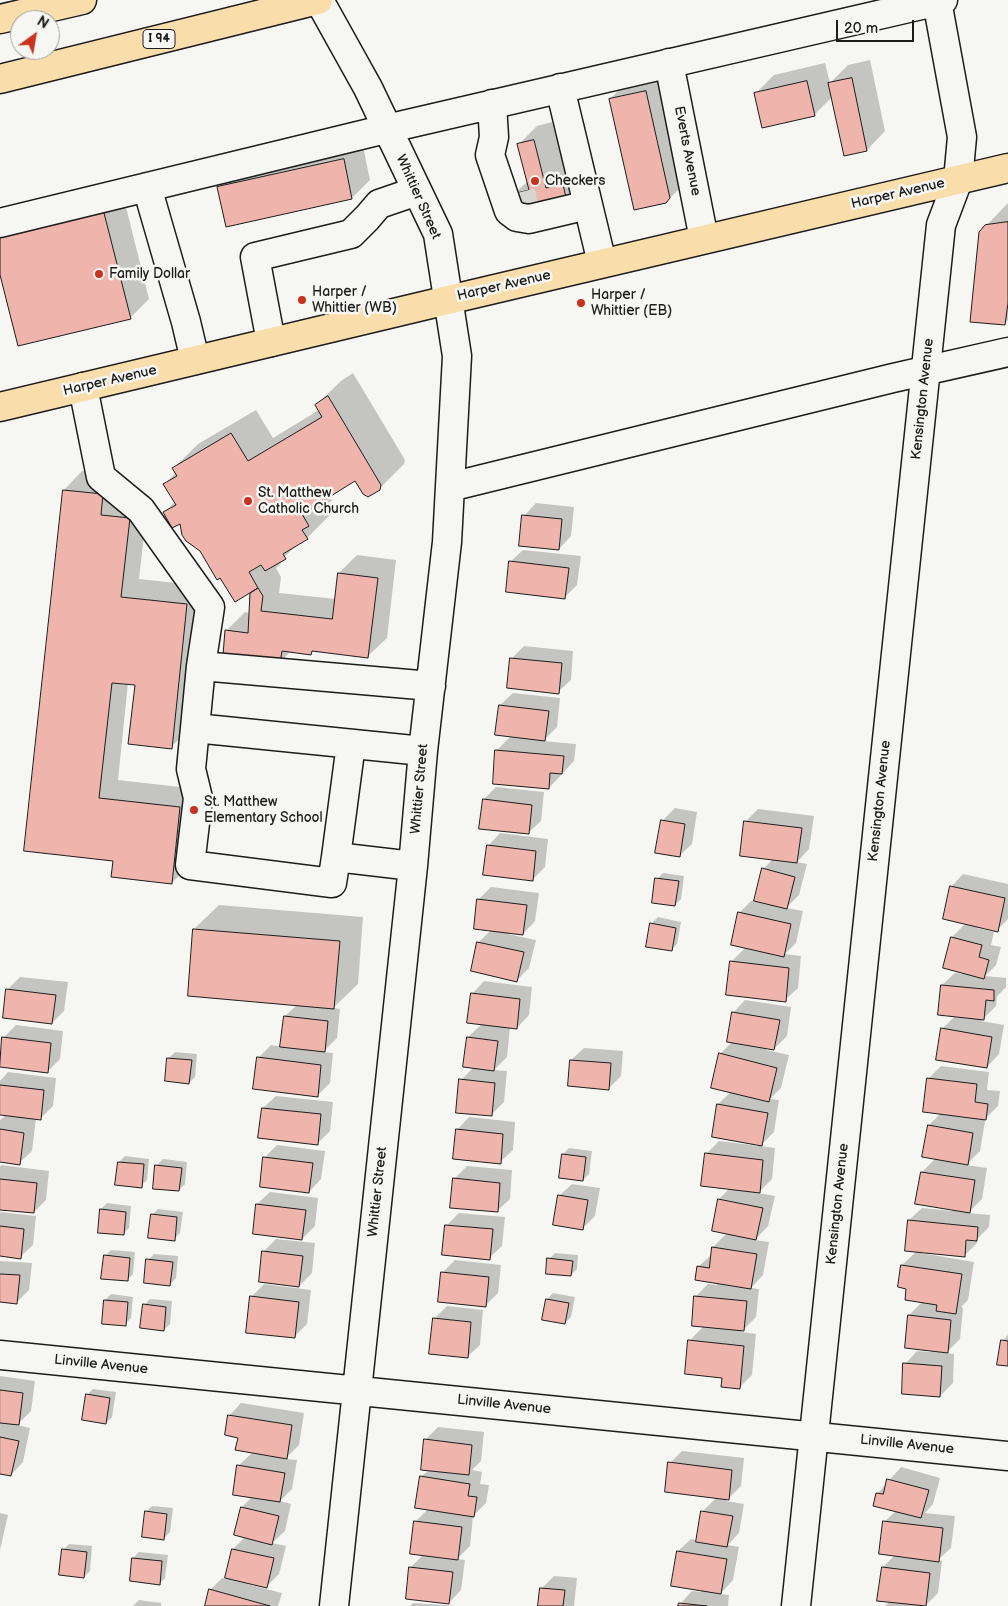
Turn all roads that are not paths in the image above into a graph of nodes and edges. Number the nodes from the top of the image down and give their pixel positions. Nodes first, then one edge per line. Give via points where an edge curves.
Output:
1 (82, 0) edge
2 (319, 0) edge
3 (940, 1) edge
4 (0, 20) edge
5 (669, 63) junction
6 (0, 79) edge
7 (560, 88) junction
8 (484, 106) junction
9 (386, 129) junction
10 (1008, 168) edge
11 (958, 180) junction
12 (147, 187) junction
13 (417, 191) junction
14 (588, 205) junction
15 (0, 223) edge
16 (704, 239) junction
17 (602, 263) junction
18 (448, 300) junction
19 (272, 342) junction
20 (1008, 352) edge
21 (195, 360) junction
22 (925, 371) junction
23 (83, 387) junction
24 (0, 407) edge
25 (450, 487) junction
26 (201, 666) junction
27 (431, 686) junction
28 (195, 728) junction
29 (351, 744) junction
30 (423, 750) junction
31 (336, 857) junction
32 (413, 866) junction
33 (0, 1355) edge
34 (356, 1390) junction
35 (814, 1436) junction
36 (1008, 1456) edge
37 (334, 1606) edge
38 (796, 1606) edge

1 - 4 main road
2 - 6 main road, I 94
2 - 9 street, Whittier Street via 368,88
3 - 5 street
3 - 11 street, Kensington Avenue via 962,137
5 - 7 street
5 - 16 street, Everts Avenue
7 - 8 street
7 - 14 street
8 - 9 street
8 - 14 street via 494,137 490,155 509,210 517,217 529,219 528,206
9 - 12 street
9 - 13 street, Whittier Street
10 - 11 main road, Harper Avenue
11 - 16 main road, Harper Avenue
11 - 22 street, Kensington Avenue via 941,225
12 - 15 street
12 - 21 street
13 - 18 street, Whittier Street via 438,234
13 - 19 street via 379,204 350,234 255,257
14 - 17 street
16 - 17 main road, Harper Avenue
17 - 18 main road, Harper Avenue
18 - 19 main road, Harper Avenue
18 - 25 street, Whittier Street via 457,356
19 - 21 main road, Harper Avenue
20 - 22 street
21 - 23 main road, Harper Avenue
22 - 25 street
22 - 35 street, Kensington Avenue
23 - 24 main road, Harper Avenue
23 - 26 street via 100,477 141,510 210,607
25 - 27 street, Whittier Street
26 - 27 street
26 - 28 street
27 - 30 street, Whittier Street
28 - 29 street
28 - 31 street via 191,769 198,798 190,865 332,883
29 - 30 street
29 - 31 street
30 - 32 street, Whittier Street
31 - 32 street
32 - 34 street, Whittier Street
33 - 34 street, Linville Avenue
34 - 35 street, Linville Avenue
34 - 37 street, Whittier Street
35 - 36 street, Linville Avenue
35 - 38 street, Kensington Avenue

